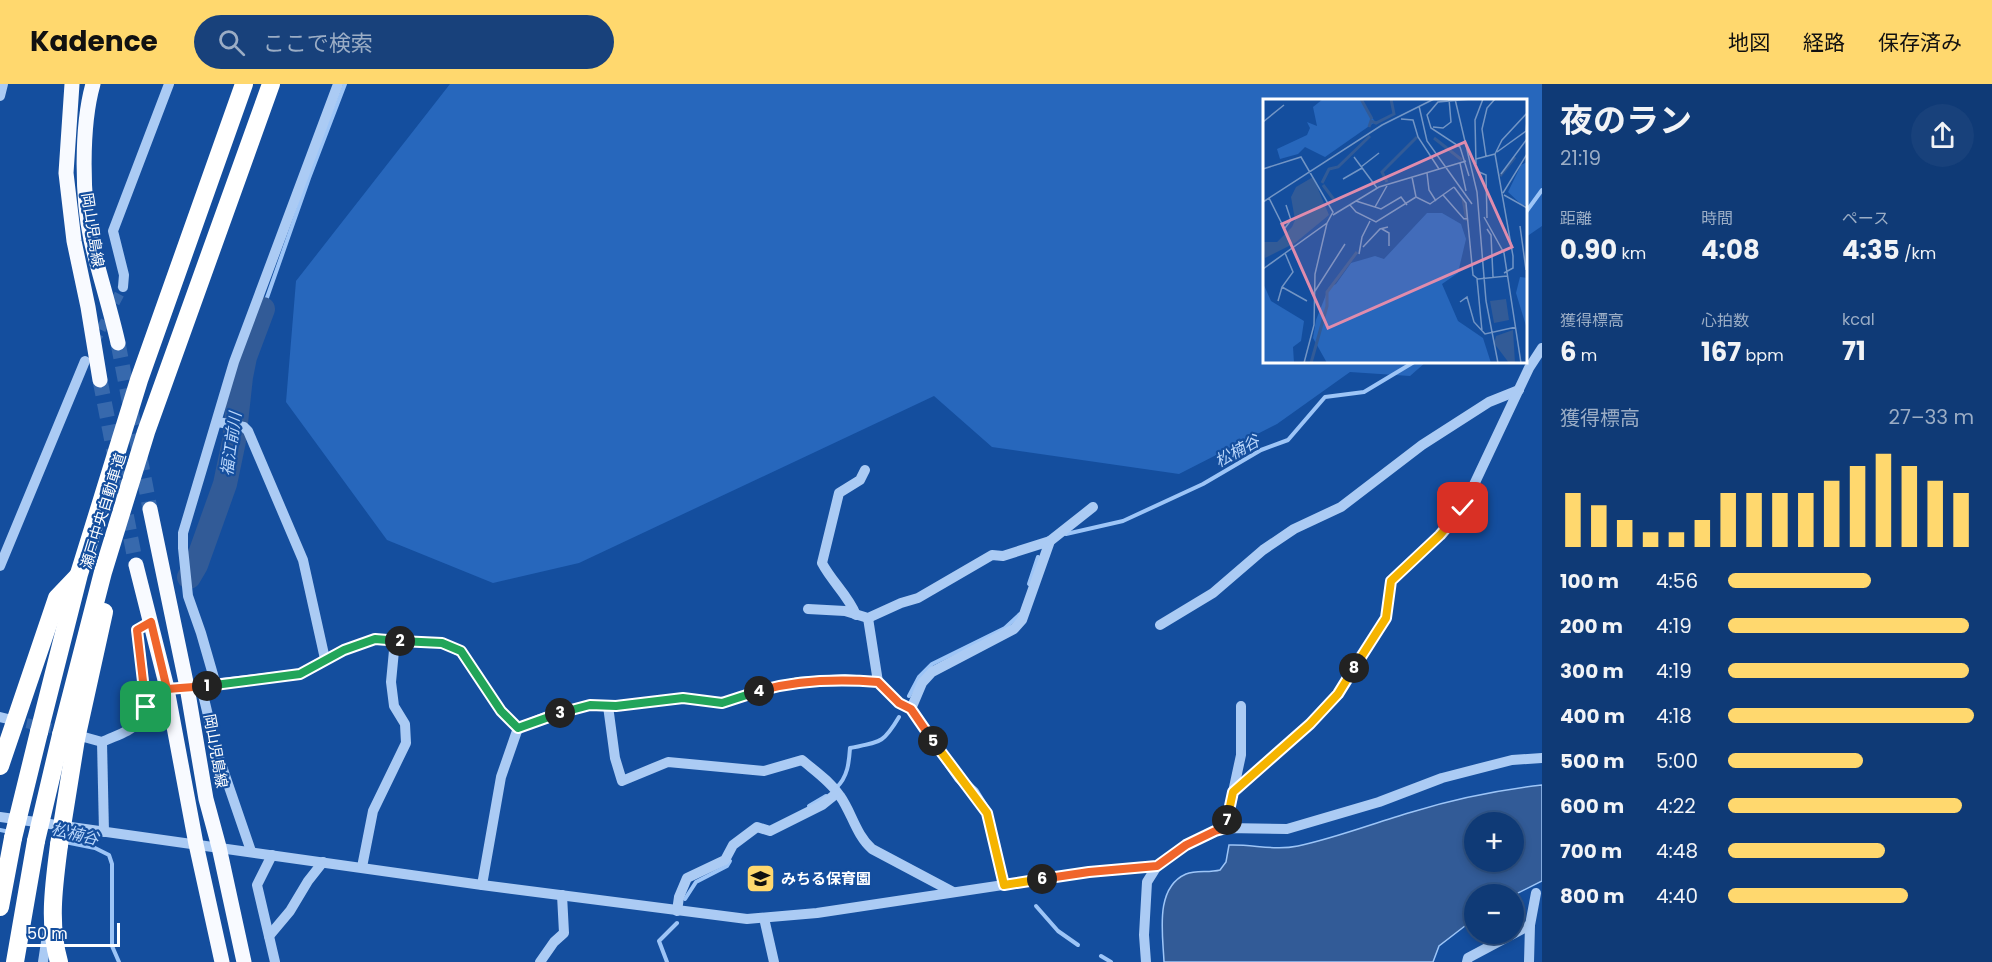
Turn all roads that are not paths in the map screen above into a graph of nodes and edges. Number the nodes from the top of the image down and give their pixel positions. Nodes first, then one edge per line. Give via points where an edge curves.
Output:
1 (72, 84) edge
2 (93, 84) edge
3 (169, 84) edge
4 (244, 84) edge
5 (271, 84) edge
6 (338, 84) edge
7 (123, 287) tunnel mouth
8 (118, 343) tunnel mouth
9 (1542, 348) edge
10 (85, 361) dead end
11 (100, 380) tunnel mouth
12 (1519, 390) junction
13 (218, 422) junction
14 (865, 470) dead end
15 (1093, 507) dead end
16 (150, 509) tunnel mouth
17 (1050, 541) junction
18 (136, 565) tunnel mouth
19 (0, 566) edge
20 (79, 574) junction
21 (808, 609) dead end
22 (856, 615) junction
23 (868, 618) junction
24 (151, 622) junction
25 (1160, 625) dead end
26 (394, 640) junction
27 (325, 659) junction
28 (878, 682) junction
29 (216, 685) junction
30 (194, 687) junction
31 (167, 689) junction
32 (608, 706) junction
33 (1241, 706) dead end
34 (911, 709) junction
35 (7, 721) edge
36 (518, 728) junction
37 (74, 737) junction
38 (102, 742) junction
39 (1542, 758) edge
40 (0, 766) edge
41 (1233, 792) junction
42 (837, 793) junction
43 (0, 817) edge
44 (1226, 828) junction
45 (104, 832) junction
46 (196, 844) junction
47 (219, 847) junction
48 (251, 851) junction
49 (272, 855) junction
50 (323, 862) junction
51 (1157, 866) junction
52 (362, 867) junction
53 (482, 885) junction
54 (1004, 885) junction
55 (952, 892) junction
56 (1536, 893) dead end
57 (562, 895) junction
58 (53, 896) junction
59 (0, 906) edge
60 (677, 911) junction
61 (764, 918) junction
62 (1530, 925) junction
63 (269, 936) junction
64 (15, 962) edge
65 (43, 962) edge
66 (59, 962) edge
67 (222, 962) edge
68 (244, 962) edge
69 (275, 962) edge
70 (540, 962) edge
71 (774, 962) edge
72 (1146, 962) edge
73 (1467, 962) edge
74 (1529, 962) edge

1 - 11 main road, 岡山児島線 via 66,173 74,241
2 - 8 main road, 岡山児島線 via 88,102 84,173 91,238
3 - 7 street via 113,231 124,275
4 - 20 highway, 瀬戸中央自動車道 via 139,381
5 - 37 highway via 146,432
6 - 13 street via 234,362
9 - 12 street
10 - 19 street
12 - 25 street via 1489,402 1422,445 1341,507 1294,529 1263,550 1214,594
12 - 41 street via 1463,508 1391,581 1386,618 1338,694
13 - 27 street via 248,431 303,560
13 - 29 street via 183,533 188,596
14 - 22 street via 860,480 839,493 822,563
15 - 17 street
16 - 30 main road, 岡山児島線
17 - 23 street via 1003,556 992,555 918,598
17 - 34 street via 1022,620 1014,629 932,672 922,683
18 - 24 main road
20 - 35 highway via 57,598
20 - 59 highway, 瀬戸中央自動車道, bridge via 13,838
21 - 22 street
22 - 23 street
23 - 28 street
24 - 31 main road
24 - 38 street via 137,630 146,707 139,721
26 - 27 street via 375,639
26 - 36 street via 442,643 461,651 501,711
26 - 52 street via 391,682 394,706 405,724 406,743 373,811
27 - 29 street via 300,674
28 - 32 street via 799,682 722,703 683,698
28 - 34 street
29 - 30 street
30 - 31 street
30 - 47 main road, 岡山児島線 via 206,799
30 - 48 street
31 - 46 main road
32 - 36 street via 590,705 553,714
32 - 42 street via 622,781 668,762 764,771 801,760
33 - 41 street via 1241,755
34 - 54 street via 987,813
35 - 40 highway
36 - 53 street via 501,777
37 - 38 street
37 - 58 highway, bridge
37 - 64 highway, bridge via 36,841
38 - 45 street
39 - 44 street via 1512,760 1442,778 1379,802 1287,829
41 - 44 street
42 - 55 street via 863,841 872,849
42 - 60 street via 771,831 757,827 733,845 725,860 687,878
43 - 45 street
44 - 51 street via 1186,845
45 - 46 street
46 - 47 street
46 - 67 main road
47 - 48 street
47 - 68 main road, 岡山児島線
48 - 49 street
49 - 50 street
49 - 63 street via 257,885
50 - 52 street
50 - 63 street
51 - 54 street
51 - 72 street via 1147,882
52 - 53 street
53 - 57 street
54 - 55 street
55 - 61 street
56 - 62 street
57 - 60 street
57 - 70 street via 564,933
58 - 65 street
58 - 66 highway
60 - 61 street
61 - 71 street
62 - 73 street
62 - 74 street
63 - 69 street

